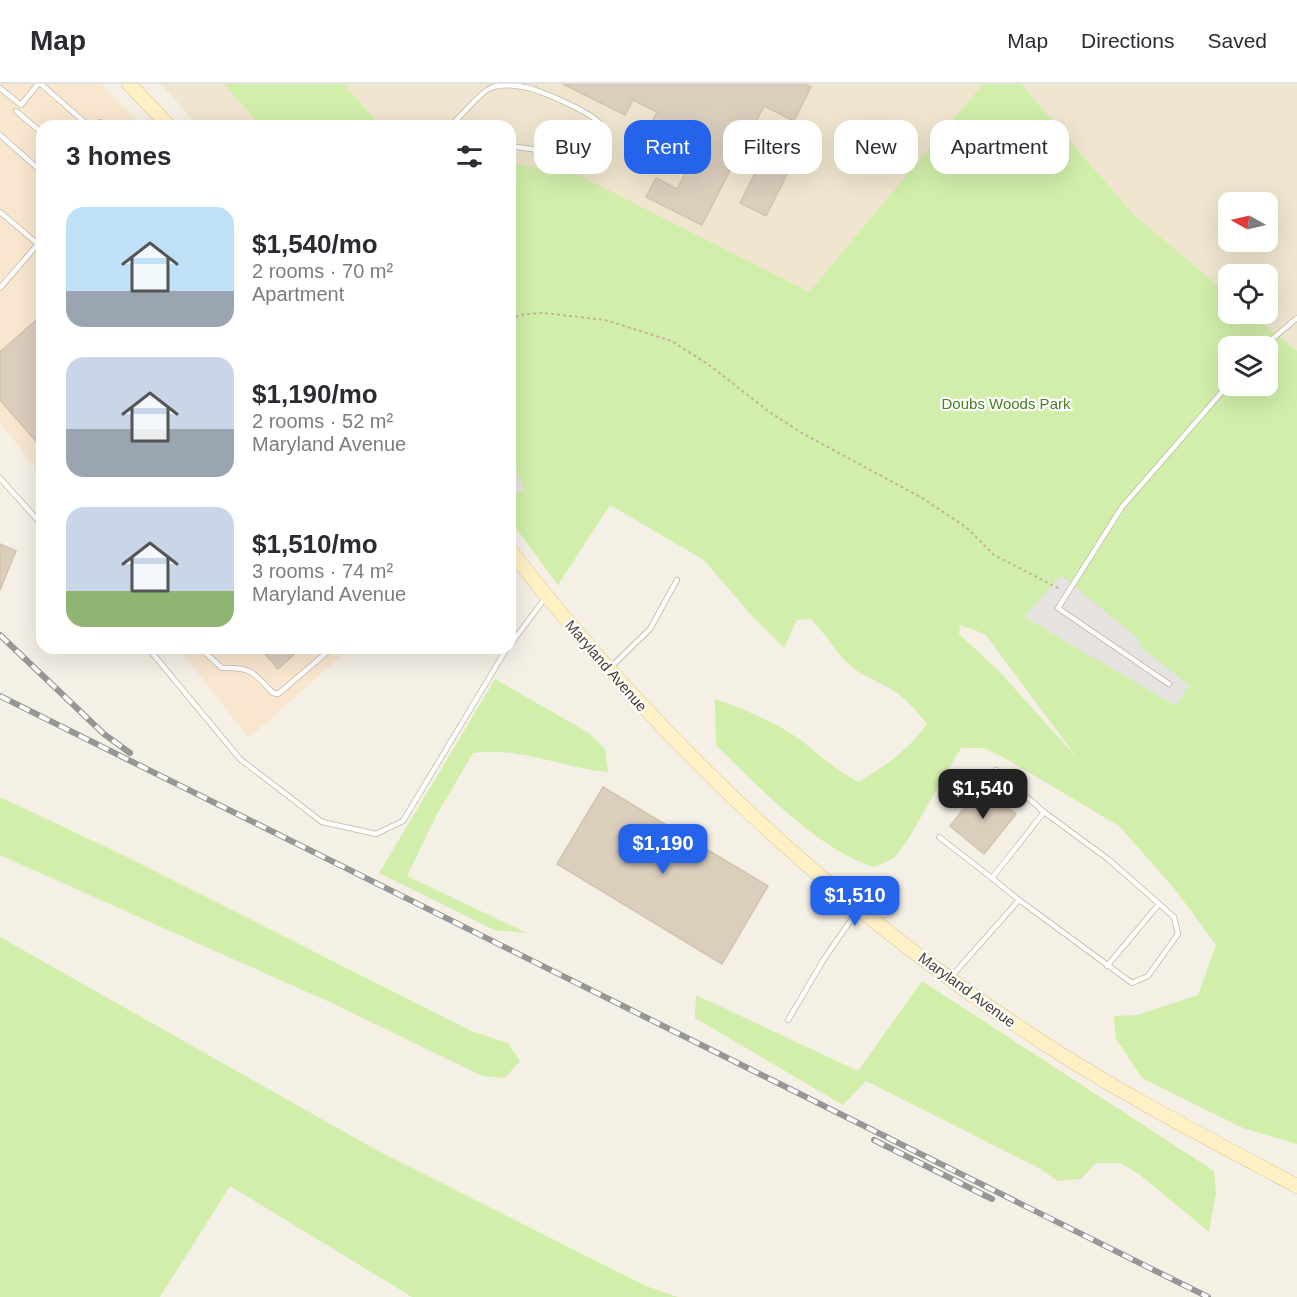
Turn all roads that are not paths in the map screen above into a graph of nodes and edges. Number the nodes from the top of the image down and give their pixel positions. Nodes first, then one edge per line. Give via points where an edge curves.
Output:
1 (40, 84) edge
2 (129, 84) edge
3 (491, 86) edge
4 (0, 88) edge
5 (16, 111) dead end
6 (82, 120) edge
7 (163, 120) edge
8 (457, 120) edge
9 (36, 128) edge
10 (0, 135) edge
11 (516, 147) edge
12 (36, 167) edge
13 (0, 212) edge
14 (36, 243) edge
15 (36, 250) edge
16 (0, 288) edge
17 (1297, 318) edge
18 (1276, 336) edge
19 (1218, 396) edge
20 (0, 478) edge
21 (36, 518) edge
22 (516, 558) edge
23 (677, 580) dead end
24 (546, 597) junction
25 (516, 637) edge
26 (153, 654) edge
27 (207, 654) edge
28 (325, 654) edge
29 (504, 654) edge
30 (608, 670) junction
31 (1169, 684) dead end
32 (996, 770) dead end
33 (1044, 812) junction
34 (939, 837) dead end
35 (992, 878) junction
36 (1019, 900) junction
37 (1159, 904) junction
38 (858, 910) junction
39 (1107, 966) junction
40 (949, 979) junction
41 (788, 1020) dead end
42 (1297, 1186) edge

1 - 4 lane via 21,105
1 - 6 lane
2 - 7 main road
3 - 8 lane
3 - 11 lane via 536,90 593,118 602,126 604,137 602,148 587,157
5 - 9 lane
10 - 12 lane
13 - 14 lane
15 - 16 lane
17 - 18 lane
19 - 31 lane via 1122,507 1058,608
20 - 21 lane
22 - 24 main road, Maryland Avenue
23 - 30 lane via 650,630
24 - 25 lane
24 - 30 main road, Maryland Avenue
26 - 29 lane via 240,759 322,822 376,834 403,821
27 - 28 lane via 222,668 252,670 278,694
30 - 38 main road, Maryland Avenue via 679,747 762,827
32 - 33 lane
33 - 35 lane
33 - 37 lane via 1108,859
34 - 35 lane
35 - 36 lane
36 - 39 lane
36 - 40 lane
37 - 39 lane
37 - 39 lane via 1174,917 1178,934 1148,976 1132,983
38 - 40 main road, Maryland Avenue
38 - 41 lane
40 - 42 main road, Maryland Avenue via 1110,1084

